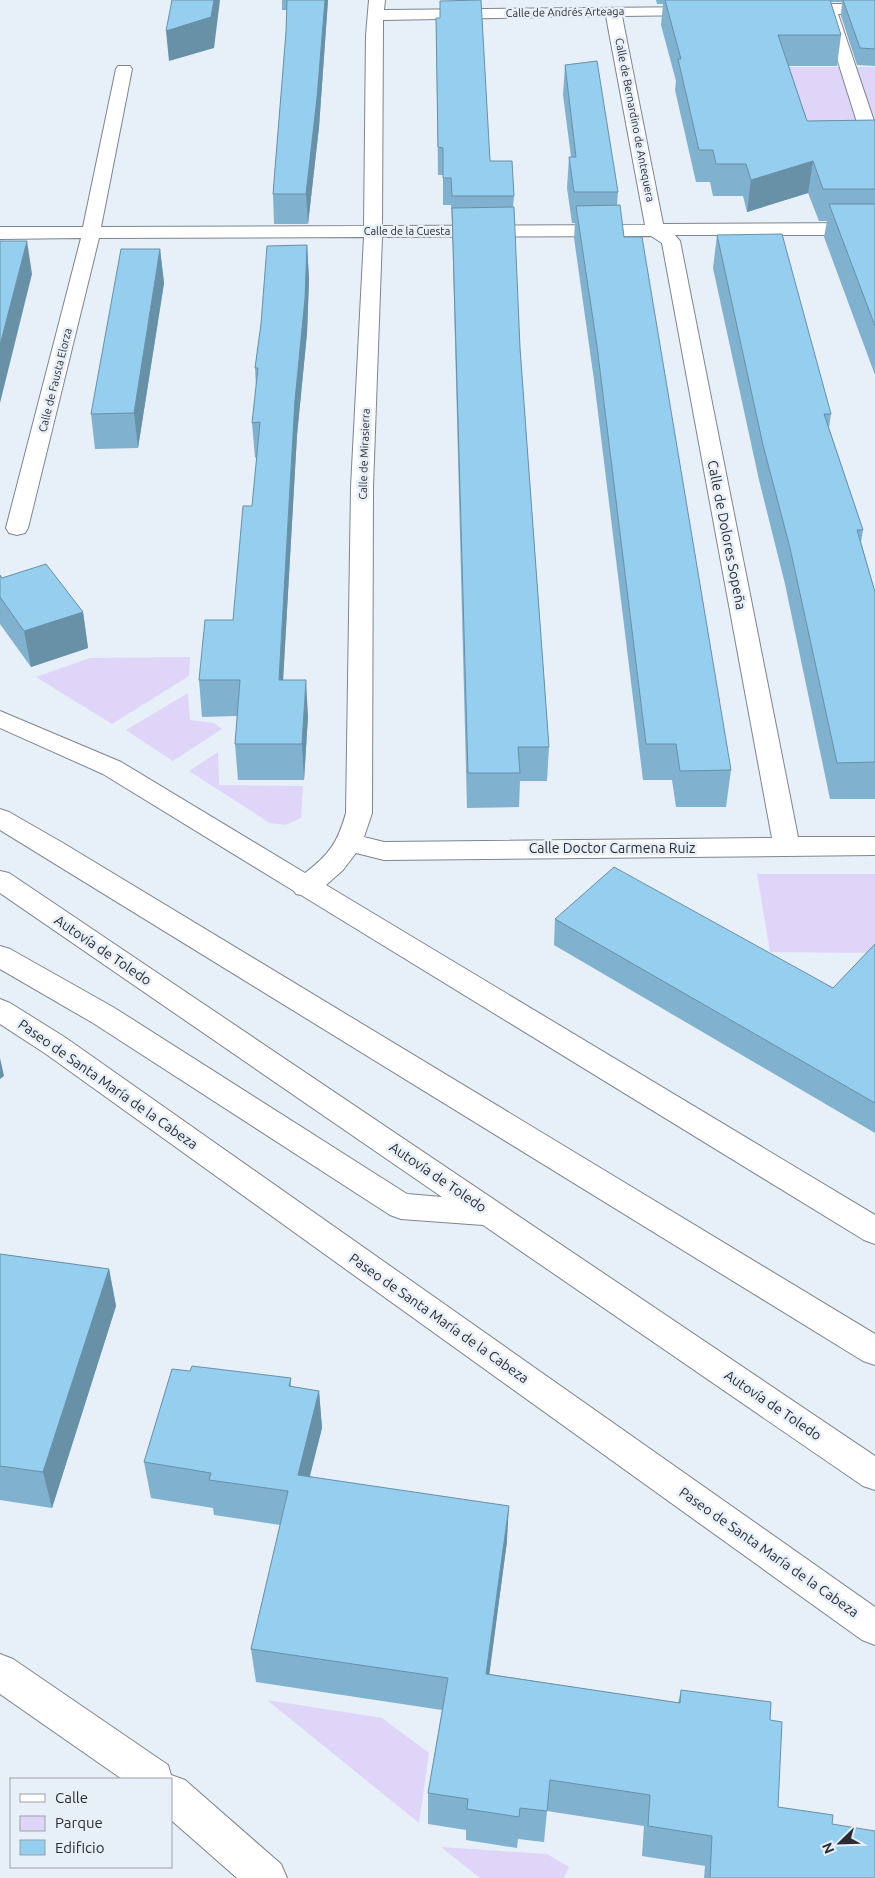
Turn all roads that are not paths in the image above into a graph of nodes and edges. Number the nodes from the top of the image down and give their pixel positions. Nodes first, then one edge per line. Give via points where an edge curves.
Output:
1 (619, 7) edge
2 (376, 8) edge
3 (829, 8) junction
4 (779, 9) edge
5 (875, 9) edge
6 (710, 10) edge
7 (124, 69) dead end
8 (870, 135) edge
9 (875, 229) edge
10 (655, 230) junction
11 (92, 232) junction
12 (373, 232) junction
13 (0, 233) edge
14 (17, 528) dead end
15 (0, 719) edge
16 (0, 818) edge
17 (351, 842) junction
18 (875, 846) edge
19 (787, 848) junction
20 (0, 880) edge
21 (305, 887) junction
22 (0, 956) edge
23 (0, 1010) edge
24 (491, 1214) junction
25 (875, 1231) edge
26 (814, 1313) junction
27 (875, 1338) edge
28 (875, 1351) edge
29 (875, 1474) edge
30 (875, 1628) edge
31 (0, 1672) edge
32 (153, 1778) edge
33 (172, 1795) edge
34 (267, 1878) edge

1 - 2 main road, Calle de Andrés Arteaga
1 - 6 main road, Calle de Andrés Arteaga
1 - 10 main road, Calle de Bernardino de Antequera via 614,16
2 - 12 main road, Calle de Mirasierra
3 - 4 main road
3 - 5 main road
3 - 8 main road
7 - 11 main road, Calle de Fausta Elorza
9 - 10 main road, Calle de la Cuesta
10 - 12 main road, Calle de la Cuesta
10 - 19 main road, Calle de Dolores Sopeña via 671,241
11 - 12 main road, Calle de la Cuesta
11 - 13 main road, Calle de la Cuesta
11 - 14 main road, Calle de Fausta Elorza
12 - 17 main road, Calle de Mirasierra via 362,487 359,813
15 - 21 main road via 112,768
16 - 26 main road
17 - 19 main road, Calle Doctor Carmena Ruiz via 384,851
17 - 21 main road, Calle de Mirasierra via 339,858
18 - 19 main road, Calle Doctor Carmena Ruiz
20 - 24 main road, Autovía de Toledo
21 - 25 main road
22 - 24 main road via 103,1015 401,1206
23 - 30 main road, Paseo de Santa María de la Cabeza via 151,1113
24 - 29 main road, Autovía de Toledo
26 - 27 main road
26 - 28 main road
31 - 32 main road
33 - 34 main road

